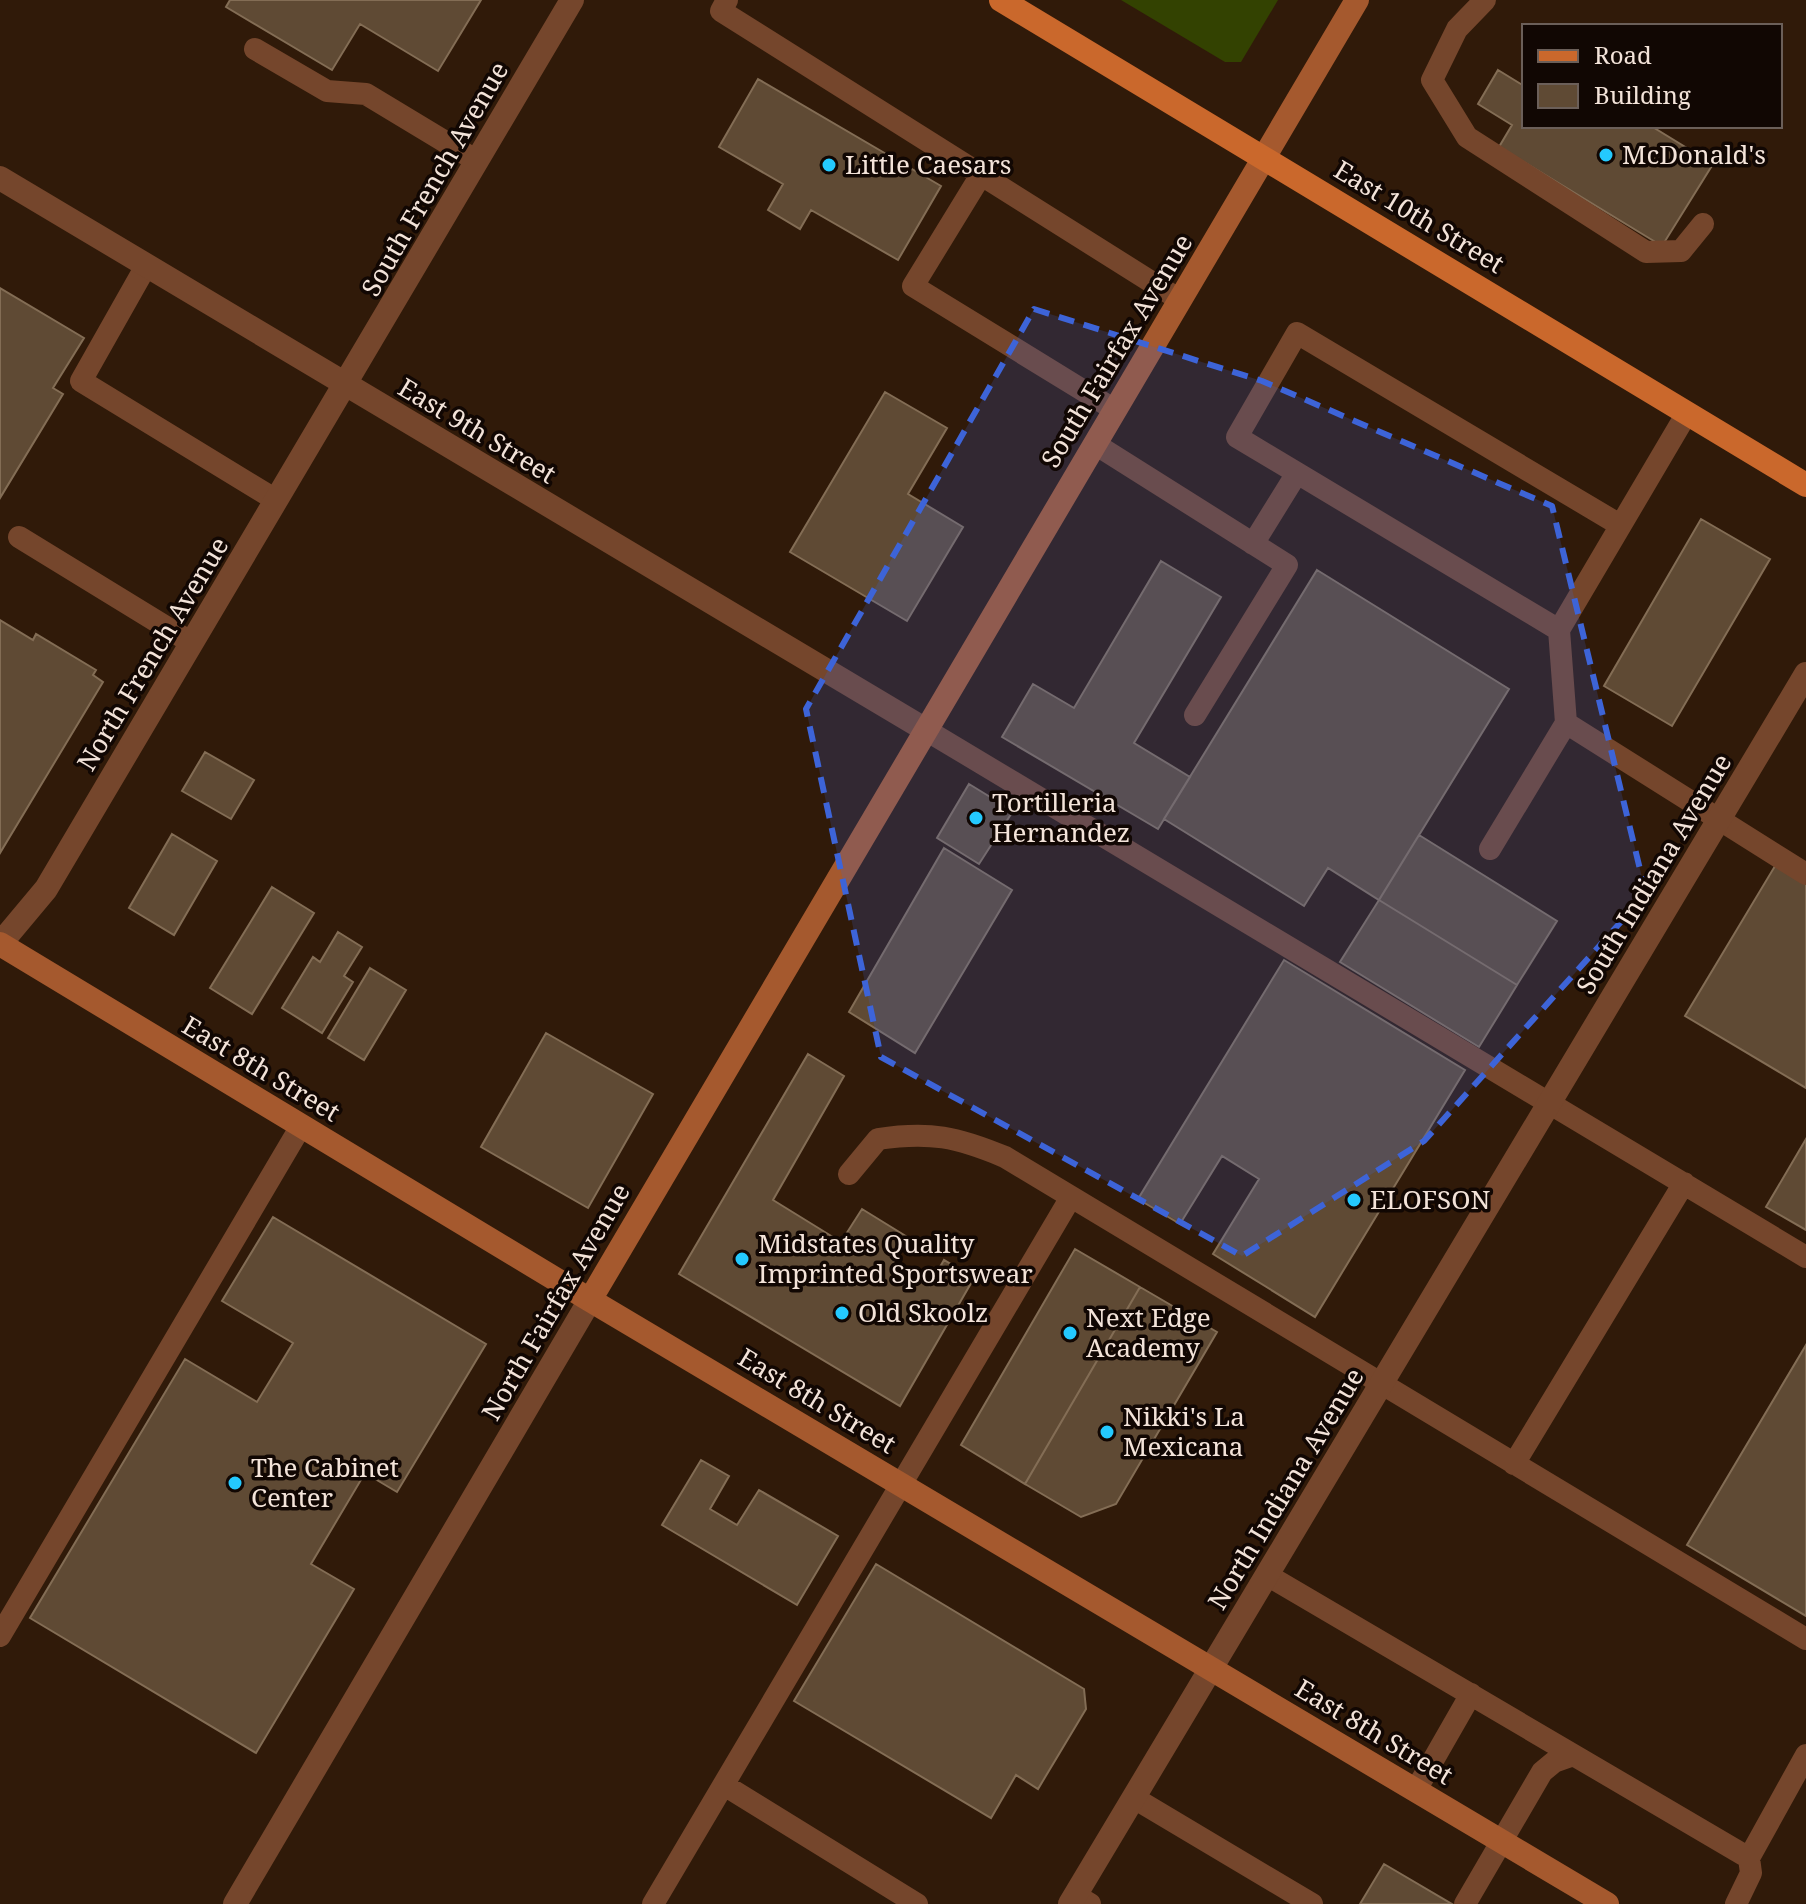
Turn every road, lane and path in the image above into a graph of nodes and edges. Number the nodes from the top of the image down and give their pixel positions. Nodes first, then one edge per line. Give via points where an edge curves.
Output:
1 (572, 0) edge
2 (727, 0) edge
3 (1001, 0) edge
4 (1357, 0) edge
5 (1485, 0) edge
6 (255, 49) dead end
7 (1265, 157) junction
8 (477, 161) junction
9 (981, 175) junction
10 (0, 178) edge
11 (1703, 224) dead end
12 (146, 266) junction
13 (1180, 300) junction
14 (346, 387) junction
15 (1115, 410) junction
16 (1687, 413) junction
17 (1095, 444) junction
18 (1297, 473) junction
19 (1806, 485) edge
20 (276, 500) junction
21 (1620, 525) junction
22 (19, 537) dead end
23 (1253, 544) junction
24 (1559, 630) junction
25 (192, 643) junction
26 (1806, 674) edge
27 (1195, 715) dead end
28 (1566, 723) junction
29 (926, 730) junction
30 (1719, 819) junction
31 (1490, 849) dead end
32 (1806, 874) edge
33 (0, 944) edge
34 (1549, 1103) junction
35 (301, 1126) junction
36 (849, 1174) dead end
37 (1684, 1183) junction
38 (1071, 1197) junction
39 (1806, 1257) edge
40 (590, 1300) junction
41 (1381, 1384) junction
42 (1514, 1464) junction
43 (904, 1485) junction
44 (1267, 1575) junction
45 (0, 1636) edge
46 (1806, 1639) edge
47 (1211, 1668) junction
48 (1471, 1694) junction
49 (1806, 1755) edge
50 (1571, 1756) junction
51 (724, 1785) junction
52 (1416, 1790) junction
53 (1134, 1798) junction
54 (1502, 1841) junction
55 (1749, 1858) junction
56 (1079, 1901) edge
57 (235, 1904) edge
58 (653, 1904) edge
59 (917, 1904) edge
60 (1312, 1904) edge
61 (1465, 1904) edge
62 (1607, 1904) edge
63 (1736, 1904) edge

1 - 8 street, South French Avenue
2 - 9 lane via 721,11
3 - 7 main road, East 10th Street
4 - 7 main road, South Fairfax Avenue
5 - 11 lane via 1457,29 1432,80 1467,137 1646,252 1681,251
6 - 8 lane via 327,91 366,94
7 - 13 main road, South Fairfax Avenue
7 - 16 main road, East 10th Street
8 - 14 street, South French Avenue
9 - 13 lane
9 - 15 lane via 913,286
10 - 12 street, East 9th Street
12 - 14 street, East 9th Street
12 - 20 lane via 81,381
13 - 15 main road, South Fairfax Avenue
14 - 20 street, North French Avenue
14 - 29 street, East 9th Street
15 - 17 main road, South Fairfax Avenue
16 - 19 main road, East 10th Street
16 - 21 lane
17 - 23 lane
17 - 29 main road, South Fairfax Avenue
18 - 21 lane via 1237,437 1297,333
18 - 23 lane
18 - 24 lane
20 - 25 street, North French Avenue
21 - 24 lane
22 - 25 lane
23 - 27 lane via 1287,565
24 - 28 lane
25 - 33 street, North French Avenue via 46,889
26 - 30 street, South Indiana Avenue
28 - 30 lane
28 - 31 lane
29 - 34 lane
29 - 40 main road, North Fairfax Avenue
30 - 32 lane
30 - 34 street, South Indiana Avenue
33 - 35 main road, East 8th Street
34 - 37 lane
34 - 41 street, North Indiana Avenue
35 - 40 main road, East 8th Street
35 - 45 lane
36 - 38 lane via 878,1139 918,1133 962,1139
37 - 39 lane
37 - 42 lane
38 - 41 lane
38 - 43 lane
40 - 43 main road, East 8th Street
40 - 57 street, North Fairfax Avenue
41 - 42 lane
41 - 44 street, North Indiana Avenue
42 - 46 lane
43 - 47 main road, East 8th Street
43 - 51 lane
44 - 47 street, North Indiana Avenue
44 - 48 lane
47 - 52 main road, East 8th Street
47 - 53 street, North Indiana Avenue
48 - 50 lane
48 - 52 lane
49 - 55 lane
50 - 54 lane via 1542,1772
50 - 55 lane
51 - 58 lane
51 - 59 lane
52 - 54 main road, East 8th Street
53 - 56 street, North Indiana Avenue
53 - 60 lane
54 - 61 lane
54 - 62 main road, East 8th Street
55 - 63 lane via 1751,1873

